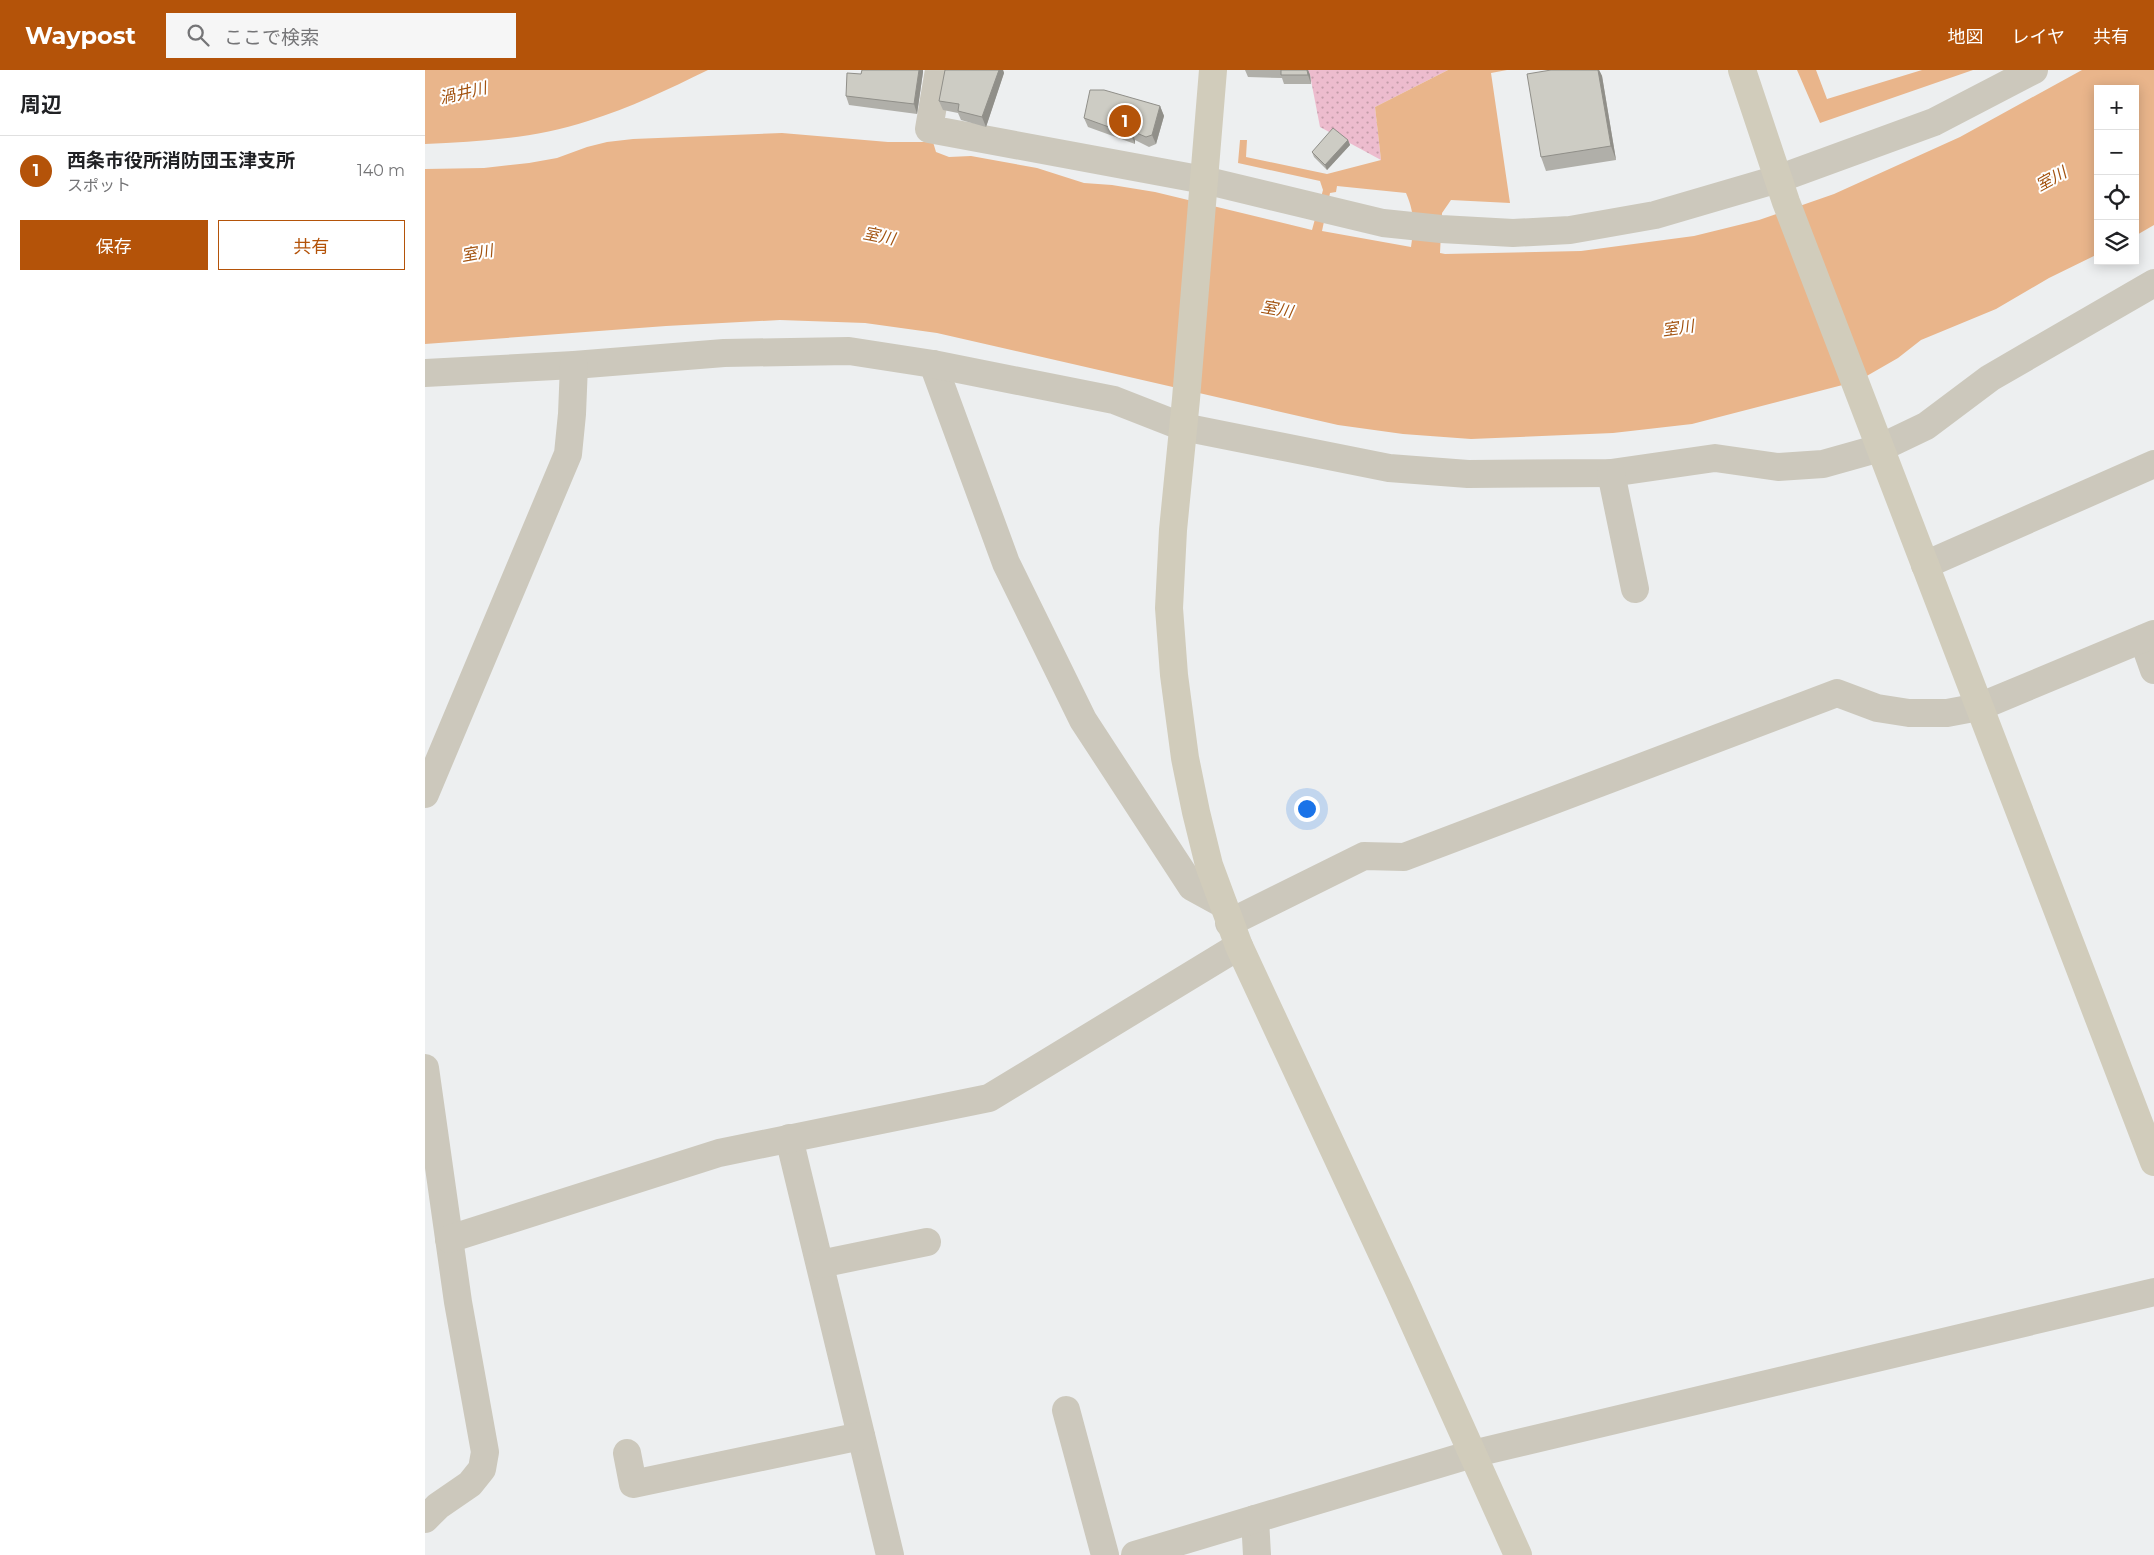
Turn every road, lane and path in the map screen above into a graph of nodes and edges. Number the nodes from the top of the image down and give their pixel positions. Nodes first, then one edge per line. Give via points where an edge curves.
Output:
1 (939, 70) edge
2 (1213, 70) edge
3 (1741, 70) edge
4 (2013, 70) edge
5 (2034, 70) edge
6 (1986, 96) junction
7 (1203, 188) junction
8 (1782, 191) junction
9 (2154, 283) edge
10 (933, 364) junction
11 (574, 365) junction
12 (425, 373) edge
13 (1183, 427) junction
14 (1880, 448) junction
15 (2154, 464) edge
16 (1611, 473) junction
17 (1925, 565) junction
18 (1635, 589) dead end
19 (2149, 636) edge
20 (2154, 670) edge
21 (1979, 707) junction
22 (425, 794) edge
23 (1230, 924) junction
24 (425, 1068) edge
25 (789, 1138) junction
26 (2154, 1162) edge
27 (449, 1239) junction
28 (927, 1242) dead end
29 (820, 1264) junction
30 (2154, 1292) edge
31 (1066, 1410) dead end
32 (861, 1436) junction
33 (627, 1453) dead end
34 (1472, 1454) junction
35 (425, 1519) edge
36 (1255, 1519) junction
37 (890, 1555) edge
38 (1105, 1555) edge
39 (1135, 1555) edge
40 (1257, 1555) edge
41 (1518, 1555) edge

1 - 7 street via 929,129
2 - 7 street
3 - 8 street
4 - 6 street
5 - 6 street
6 - 8 street
7 - 8 street via 1322,208 1383,223 1441,230 1513,233 1570,230
7 - 13 street
8 - 14 street
9 - 14 street via 1990,378 1926,426
10 - 11 street via 849,351 724,353
10 - 13 street via 1114,400
10 - 23 street via 1006,563 1083,720 1192,887
11 - 12 street
11 - 22 street via 568,454
13 - 16 street via 1389,468 1468,474
13 - 23 street via 1169,608 1174,674 1196,812 1209,865
14 - 16 street via 1823,464 1778,467 1715,458
14 - 17 street
15 - 17 street
16 - 18 street
17 - 21 street
19 - 20 street
19 - 21 street
21 - 23 street via 1947,713 1909,713 1877,708 1837,693 1404,857 1364,856
21 - 26 street
23 - 25 street via 989,1098
23 - 34 street
24 - 27 street
25 - 27 street via 719,1153
25 - 29 street
27 - 35 street via 485,1452 482,1469 470,1484
28 - 29 street
29 - 32 street
30 - 34 street
31 - 38 street
32 - 33 street via 633,1484
32 - 37 street
34 - 36 street
34 - 41 street
36 - 39 street
36 - 40 street

